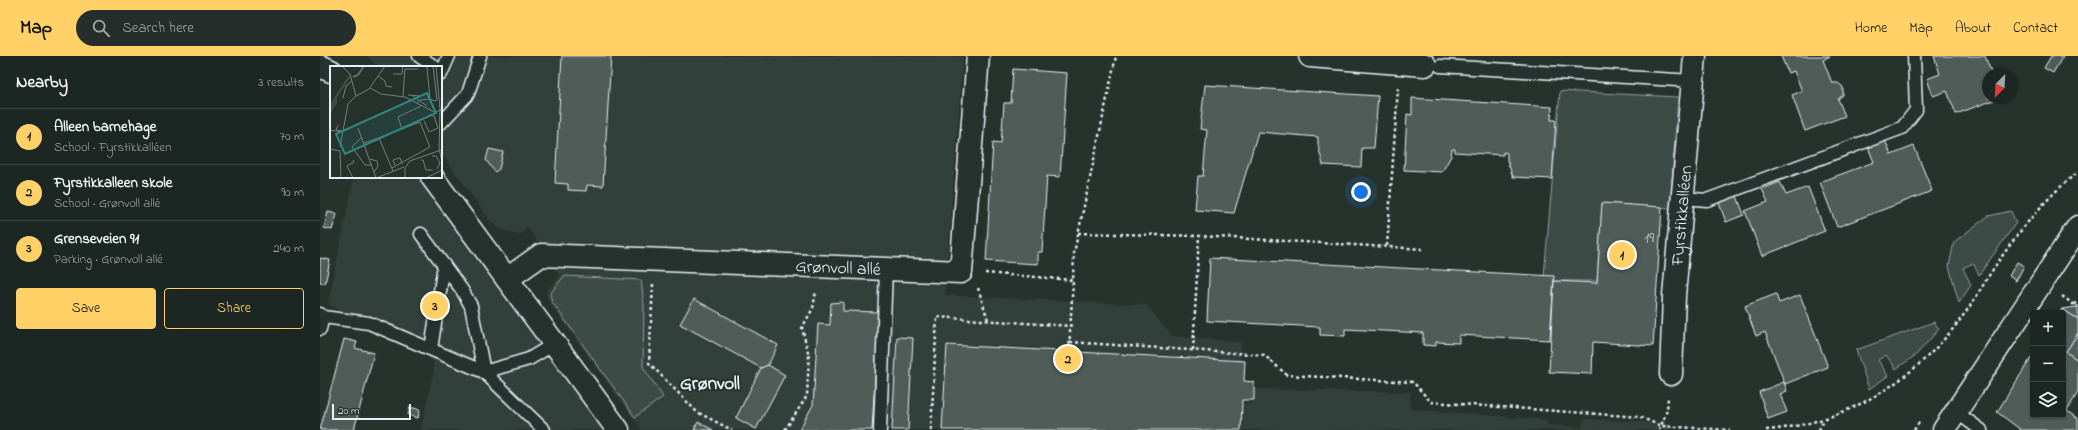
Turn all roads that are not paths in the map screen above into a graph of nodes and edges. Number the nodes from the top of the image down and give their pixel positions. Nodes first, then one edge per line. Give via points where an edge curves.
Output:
1 (419, 56) edge
2 (448, 56) edge
3 (480, 56) edge
4 (978, 56) edge
5 (1310, 56) edge
6 (1695, 56) edge
7 (1914, 56) edge
8 (1416, 63) edge
9 (320, 66) edge
10 (433, 66) edge
11 (442, 67) edge
12 (330, 71) edge
13 (1694, 81) junction
14 (442, 122) edge
15 (433, 178) edge
16 (1683, 198) junction
17 (2078, 227) edge
18 (421, 234) dead end
19 (444, 265) junction
20 (886, 269) junction
21 (507, 279) junction
22 (322, 315) edge
23 (320, 329) edge
24 (554, 344) junction
25 (430, 349) junction
26 (484, 372) junction
27 (1671, 374) road end
28 (1956, 412) junction
29 (544, 430) edge
30 (618, 430) edge
31 (880, 430) edge
32 (1944, 430) edge
33 (1981, 430) edge

1 - 10 lane
2 - 11 lane
3 - 14 lane via 468,94
4 - 20 street, Grønvoll allé via 961,272
5 - 8 street
6 - 13 street, Fyrstikkalléen
7 - 16 lane via 1916,110 1902,128 1708,200
8 - 13 lane
9 - 12 street
13 - 16 street, Fyrstikkalléen
15 - 21 street
16 - 27 street, Fyrstikkalléen via 1674,296
17 - 28 street
18 - 19 lane
19 - 25 lane
19 - 26 lane via 471,306
20 - 21 street, Grønvoll allé via 541,255
20 - 31 lane
21 - 24 street
22 - 23 lane
22 - 25 lane via 369,323
24 - 26 lane via 529,359
24 - 30 street
25 - 26 lane
26 - 29 lane
28 - 32 street
28 - 33 lane

